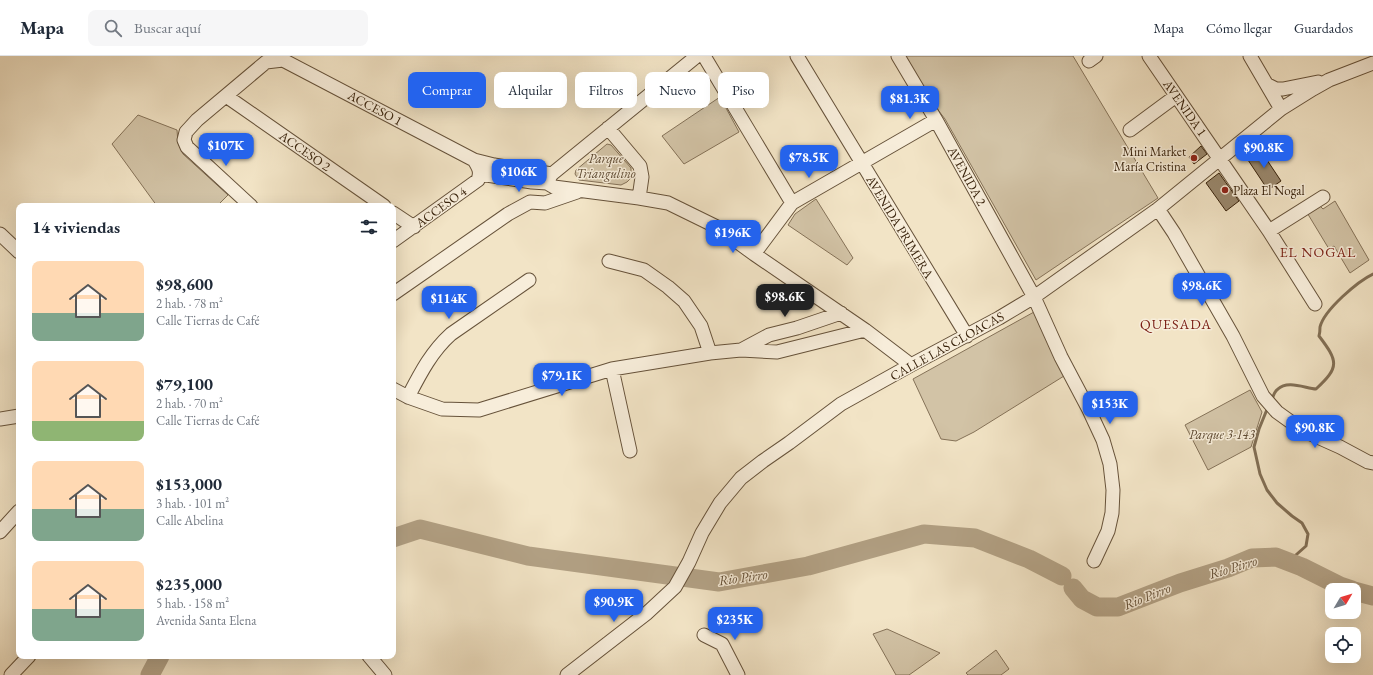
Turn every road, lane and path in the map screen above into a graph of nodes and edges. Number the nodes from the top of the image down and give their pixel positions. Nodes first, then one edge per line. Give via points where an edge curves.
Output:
1 (697, 56) edge
2 (704, 56) edge
3 (797, 56) edge
4 (898, 56) edge
5 (1149, 56) edge
6 (1250, 56) edge
7 (1373, 63) edge
8 (1330, 80) junction
9 (1268, 85) junction
10 (226, 96) junction
11 (1176, 96) junction
12 (1282, 109) junction
13 (936, 120) junction
14 (608, 128) junction
15 (1130, 130) dead end
16 (1220, 159) junction
17 (862, 164) junction
18 (478, 167) junction
19 (550, 179) junction
20 (582, 190) junction
21 (1323, 197) dead end
22 (639, 198) junction
23 (530, 202) junction
24 (248, 203) edge
25 (380, 203) edge
26 (792, 203) junction
27 (1158, 209) junction
28 (396, 214) edge
29 (414, 227) junction
30 (1269, 231) junction
31 (0, 234) edge
32 (396, 239) edge
33 (16, 249) edge
34 (754, 254) junction
35 (609, 261) dead end
36 (529, 280) dead end
37 (396, 292) edge
38 (1034, 297) junction
39 (1315, 304) dead end
40 (841, 313) junction
41 (865, 330) junction
42 (966, 336) junction
43 (741, 350) junction
44 (710, 354) junction
45 (911, 364) junction
46 (612, 369) junction
47 (396, 391) edge
48 (408, 397) junction
49 (16, 416) edge
50 (0, 419) edge
51 (630, 451) dead end
52 (1373, 463) edge
53 (16, 514) edge
54 (0, 532) edge
55 (1094, 561) dead end
56 (704, 635) dead end
57 (26, 659) edge
58 (372, 659) edge
59 (11, 675) edge
60 (385, 675) edge
61 (567, 675) edge
62 (738, 675) edge

1 - 14 street
2 - 26 street
3 - 17 street, AVENIDA PRIMERA
4 - 13 street, AVENIDA 2
5 - 11 street, AVENIDA 1
6 - 9 street
7 - 8 street, CALLE LAS CLOACAS
8 - 9 street via 1283,89
8 - 12 street, CALLE LAS CLOACAS
9 - 12 street
10 - 18 street, ACCESO 1 via 266,62 282,60
10 - 24 street via 197,120 186,132 184,140 187,147
10 - 25 street, ACCESO 2
11 - 15 street
11 - 16 street, AVENIDA 1
12 - 16 street, CALLE LAS CLOACAS
13 - 17 street
13 - 38 street, AVENIDA 2
14 - 19 street
14 - 22 street via 640,166 642,177
16 - 27 street, CALLE LAS CLOACAS
16 - 30 street, AVENIDA 1
17 - 26 street
17 - 42 street, AVENIDA PRIMERA
18 - 19 street, ACCESO 1 via 494,165
18 - 29 street, ACCESO 4 via 478,180
19 - 20 street, ACCESO 1 via 554,187
19 - 23 street via 536,191
20 - 22 street, ACCESO 1
20 - 23 street via 545,203
21 - 30 street
22 - 34 street, ACCESO 1 via 668,203 717,227
23 - 37 street via 508,214
26 - 34 street
27 - 38 street, CALLE LAS CLOACAS
27 - 52 street via 1233,336 1263,396 1277,412 1302,430
28 - 29 street
29 - 32 street, ACCESO 4
30 - 39 street, AVENIDA 1
31 - 33 street
34 - 40 street, ACCESO 1
35 - 44 street via 644,270 684,301 701,326
36 - 48 street via 440,344
38 - 42 street, CALLE LAS CLOACAS
38 - 55 street, AVENIDA 2 via 1061,358 1103,440 1110,464 1112,513 1108,531
40 - 41 street, ACCESO 1
40 - 43 street via 769,335
41 - 43 street via 777,352
41 - 45 street, ACCESO 1
42 - 45 street, CALLE LAS CLOACAS
43 - 44 street
44 - 46 street
45 - 61 street, CALLE LAS CLOACAS via 841,404 741,478 720,503 675,587 647,613
46 - 48 street via 479,410 442,409
46 - 51 street
47 - 48 street
49 - 50 street
53 - 54 street
56 - 62 street via 722,644
57 - 59 street
58 - 60 street

